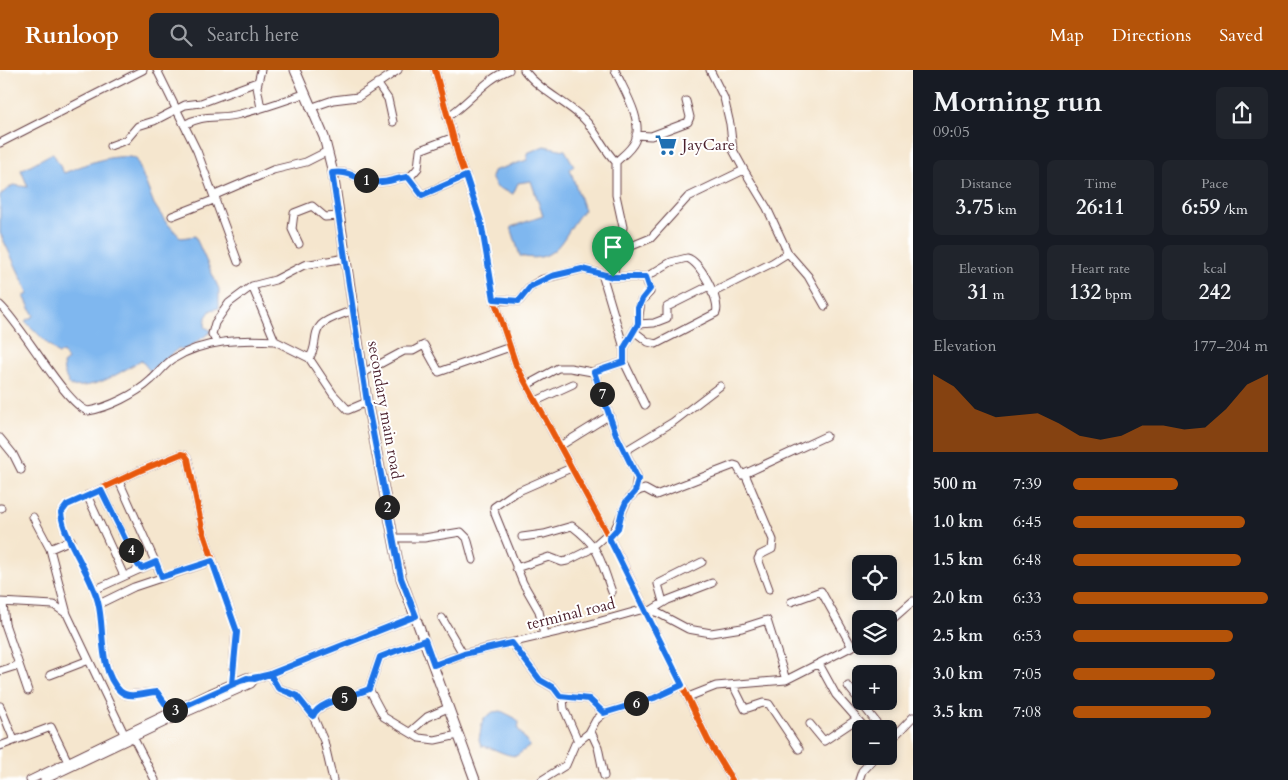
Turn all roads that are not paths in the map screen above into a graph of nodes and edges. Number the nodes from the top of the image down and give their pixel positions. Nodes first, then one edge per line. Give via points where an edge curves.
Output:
1 (143, 70) edge
2 (156, 70) edge
3 (261, 70) edge
4 (294, 70) edge
5 (398, 70) edge
6 (435, 70) edge
7 (488, 70) edge
8 (509, 70) edge
9 (524, 70) edge
10 (615, 70) edge
11 (710, 70) edge
12 (495, 75) junction
13 (258, 82) junction
14 (377, 83) junction
15 (304, 94) junction
16 (686, 101) dead end
17 (261, 108) junction
18 (310, 108) junction
19 (176, 110) junction
20 (447, 117) junction
21 (393, 122) dead end
22 (184, 125) junction
23 (636, 135) junction
24 (454, 137) junction
25 (0, 144) edge
26 (110, 146) dead end
27 (328, 151) junction
28 (616, 162) junction
29 (744, 170) junction
30 (332, 173) junction
31 (466, 176) junction
32 (410, 178) junction
33 (215, 197) junction
34 (172, 216) dead end
35 (339, 216) junction
36 (299, 244) dead end
37 (617, 249) junction
38 (788, 253) junction
39 (346, 258) junction
40 (238, 262) dead end
41 (602, 274) junction
42 (613, 277) junction
43 (646, 277) junction
44 (252, 286) junction
45 (710, 289) junction
46 (494, 299) junction
47 (0, 306) edge
48 (825, 306) dead end
49 (353, 310) junction
50 (638, 324) junction
51 (635, 332) junction
52 (275, 341) junction
53 (217, 343) junction
54 (510, 347) junction
55 (624, 348) junction
56 (309, 358) junction
57 (624, 362) junction
58 (594, 372) junction
59 (363, 373) junction
60 (573, 384) dead end
61 (527, 385) junction
62 (720, 386) dead end
63 (536, 401) junction
64 (367, 402) junction
65 (645, 405) dead end
66 (610, 415) junction
67 (826, 436) dead end
68 (0, 438) edge
69 (560, 446) junction
70 (625, 451) junction
71 (571, 468) junction
72 (22, 470) dead end
73 (745, 474) junction
74 (119, 481) junction
75 (101, 490) junction
76 (635, 492) junction
77 (87, 495) junction
78 (33, 517) dead end
79 (608, 536) junction
80 (522, 537) dead end
81 (393, 538) junction
82 (71, 540) junction
83 (594, 544) junction
84 (50, 549) junction
85 (473, 560) dead end
86 (212, 561) junction
87 (156, 562) junction
88 (702, 562) dead end
89 (142, 568) junction
90 (516, 568) junction
91 (124, 576) junction
92 (162, 577) junction
93 (712, 582) dead end
94 (770, 589) dead end
95 (94, 590) junction
96 (612, 592) dead end
97 (913, 601) edge
98 (2, 602) edge
99 (664, 602) junction
100 (791, 602) dead end
101 (99, 604) junction
102 (647, 610) junction
103 (67, 614) junction
104 (897, 615) edge
105 (416, 616) junction
106 (442, 618) dead end
107 (544, 635) junction
108 (425, 640) junction
109 (512, 643) junction
110 (852, 647) joint
111 (464, 654) junction
112 (89, 660) junction
113 (819, 664) junction
114 (19, 665) junction
115 (434, 665) junction
116 (0, 671) edge
117 (270, 674) junction
118 (50, 675) dead end
119 (255, 679) junction
120 (786, 680) junction
121 (232, 684) junction
122 (682, 685) junction
123 (733, 685) junction
124 (848, 686) dead end
125 (369, 689) junction
126 (28, 691) dead end
127 (563, 697) junction
128 (688, 697) junction
129 (0, 706) edge
130 (448, 708) junction
131 (186, 709) junction
132 (171, 712) junction
133 (604, 713) junction
134 (313, 716) junction
135 (913, 717) edge
136 (857, 720) edge
137 (874, 720) edge
138 (852, 723) edge
139 (810, 724) dead end
140 (410, 732) junction
141 (591, 732) junction
142 (458, 734) junction
143 (897, 734) edge
144 (129, 736) junction
145 (14, 740) junction
146 (578, 741) junction
147 (0, 746) edge
148 (798, 749) dead end
149 (68, 762) junction
150 (869, 765) edge
151 (604, 776) dead end
152 (857, 779) edge
153 (30, 780) edge
154 (44, 780) edge
155 (154, 780) edge
156 (333, 780) edge
157 (475, 780) edge
158 (542, 780) edge
159 (732, 780) edge

1 - 25 street
2 - 19 street
3 - 13 street
4 - 15 main road, secondary main road
5 - 14 street
6 - 20 street
7 - 12 street
8 - 12 street
9 - 28 street via 585,120
10 - 23 street via 634,115
11 - 29 street via 724,98 733,150
12 - 20 street via 468,103
13 - 17 street
13 - 19 street
14 - 18 street via 358,97 333,100
14 - 21 street via 388,99
15 - 17 street
15 - 18 main road, secondary main road
16 - 23 street via 688,122 651,136
17 - 22 street via 228,117 201,117
18 - 27 main road, secondary main road
19 - 22 street
19 - 26 street via 138,126 126,140
20 - 24 street
22 - 33 street
23 - 28 street via 631,148
24 - 31 street
24 - 32 street via 420,150 418,168
27 - 30 main road, secondary main road
27 - 33 street via 306,162 272,170
28 - 37 street via 616,195 623,227
29 - 37 street via 688,197 651,238
29 - 38 street via 767,208
30 - 32 street via 346,172 381,183
30 - 35 main road, secondary main road
31 - 32 street via 424,195
31 - 46 street via 481,222
33 - 34 street
33 - 40 street
35 - 36 street via 325,217 312,206 294,213 292,230
35 - 39 main road, secondary main road
37 - 42 street
38 - 45 street
38 - 48 street via 808,276
39 - 44 street via 304,265 275,280
39 - 49 main road, secondary main road
41 - 42 street
41 - 46 street via 588,269 576,270 536,282 519,301
41 - 55 street
42 - 43 street
43 - 45 street via 671,262 688,258 699,266
43 - 50 street via 650,289 638,308
44 - 52 street
44 - 53 street via 234,298 215,323 212,334
45 - 50 street via 666,307 667,318
45 - 51 street via 718,307 713,316 656,344
46 - 54 street
47 - 53 street via 51,373 88,411 144,385 174,358 195,348
49 - 56 street via 321,325 315,351
49 - 59 main road, secondary main road
50 - 51 street
51 - 55 street
52 - 53 street
52 - 56 street
54 - 59 street via 439,372 424,344 414,351 404,350
54 - 61 street
55 - 57 street
56 - 64 street via 348,410
57 - 58 street
57 - 65 street
58 - 61 street via 558,368
58 - 66 street
59 - 64 main road, secondary main road
60 - 63 street
61 - 63 street
62 - 70 street via 677,419
63 - 69 street
64 - 81 main road, secondary main road
66 - 69 street
66 - 70 street
67 - 73 street
68 - 72 street
69 - 71 street
70 - 76 street via 637,476
71 - 79 street
71 - 90 street via 514,493 494,507
73 - 76 street via 741,475 735,465 656,495 645,489
73 - 94 street via 773,540 772,549 758,559
74 - 75 street
74 - 86 street via 170,457 186,455
74 - 87 street
75 - 77 street
75 - 89 street
76 - 79 street via 626,502 618,528
77 - 82 street via 62,510
77 - 91 street
78 - 84 street
79 - 83 street
79 - 102 street
80 - 83 street via 571,525
81 - 85 street via 424,538 461,532 467,538
81 - 105 main road, secondary main road via 401,578
82 - 84 street
82 - 95 street
83 - 90 street via 567,561 549,557
83 - 96 street
84 - 103 street
86 - 92 street
86 - 121 street via 237,632
87 - 89 street
87 - 92 street
88 - 99 street via 658,584
89 - 91 street
90 - 107 street via 539,612
91 - 95 street
92 - 101 street
93 - 99 street, terminal road
95 - 101 street
97 - 104 street
98 - 103 street via 54,605
98 - 114 street via 5,624
99 - 102 street, terminal road
100 - 110 street via 821,591
101 - 132 street via 106,659 115,686 126,695 157,692
102 - 107 street, terminal road
102 - 120 street via 688,629 711,633 767,620
102 - 122 street
103 - 112 street
105 - 108 main road, secondary main road
105 - 117 street
106 - 111 street
107 - 109 street, terminal road
108 - 115 main road, secondary main road
108 - 125 street via 380,657
109 - 111 street, terminal road
109 - 127 street via 540,680
110 - 113 street
111 - 115 street, terminal road
112 - 118 street
112 - 144 street
113 - 120 street
113 - 136 street via 836,695
114 - 116 street
114 - 126 street
115 - 130 main road, secondary main road
117 - 119 street
117 - 134 street via 278,688 297,696
119 - 121 street via 247,678
119 - 131 street via 251,684
120 - 123 street
121 - 131 street
122 - 128 street
122 - 133 street via 654,698
123 - 128 street via 716,686
123 - 148 street via 744,709 765,702 769,704
124 - 137 street
125 - 134 street via 322,705 314,710
125 - 140 street via 381,714
127 - 133 street via 586,697
127 - 146 street via 564,709
128 - 159 street
129 - 145 street
130 - 140 street via 427,717
130 - 142 main road, secondary main road
131 - 132 street
131 - 144 street
132 - 144 street
133 - 141 street via 596,720
134 - 156 street via 324,741
135 - 143 street
138 - 139 street via 824,741
140 - 142 street via 419,738 435,740
141 - 146 street
141 - 151 street
142 - 157 main road, secondary main road
144 - 149 street
144 - 154 street
144 - 155 street
145 - 147 street
145 - 149 street via 51,727
146 - 158 street via 566,765
149 - 153 street
150 - 152 street

